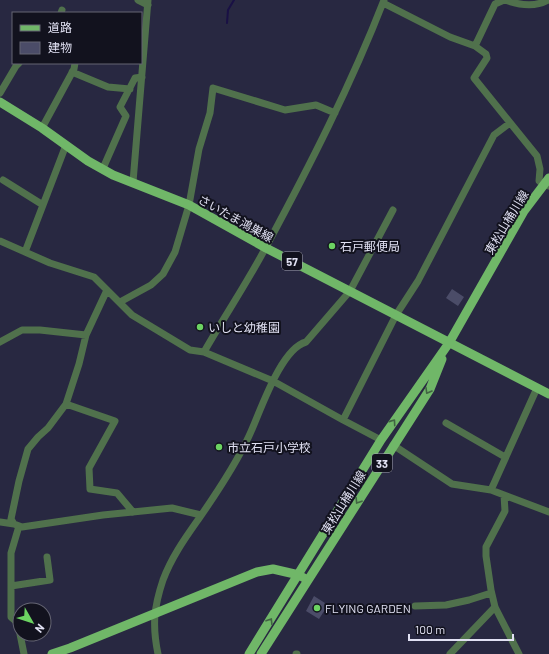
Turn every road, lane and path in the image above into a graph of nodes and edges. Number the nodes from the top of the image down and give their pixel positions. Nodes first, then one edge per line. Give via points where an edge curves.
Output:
1 (138, 0) edge
2 (504, 0) edge
3 (548, 0) edge
4 (383, 1) edge
5 (148, 3) edge
6 (475, 46) junction
7 (18, 64) edge
8 (74, 64) edge
9 (72, 72) junction
10 (142, 77) junction
11 (130, 89) junction
12 (0, 93) edge
13 (0, 102) edge
14 (335, 113) junction
15 (510, 123) junction
16 (42, 128) junction
17 (66, 145) junction
18 (104, 166) dead end
19 (3, 180) dead end
20 (133, 182) junction
21 (547, 183) edge
22 (43, 205) junction
23 (189, 205) junction
24 (393, 210) dead end
25 (0, 241) edge
26 (266, 248) junction
27 (25, 252) junction
28 (107, 290) junction
29 (350, 291) junction
30 (120, 302) junction
31 (396, 315) junction
32 (86, 336) junction
33 (0, 342) edge
34 (449, 343) junction
35 (204, 352) junction
36 (273, 381) junction
37 (537, 388) junction
38 (549, 394) edge
39 (66, 404) junction
40 (343, 420) junction
41 (446, 423) dead end
42 (381, 440) junction
43 (393, 445) junction
44 (506, 457) junction
45 (491, 490) junction
46 (504, 495) junction
47 (133, 512) junction
48 (549, 512) edge
49 (201, 516) junction
50 (0, 522) edge
51 (16, 525) junction
52 (47, 557) dead end
53 (299, 574) junction
54 (309, 581) junction
55 (11, 586) junction
56 (491, 593) junction
57 (415, 606) dead end
58 (495, 607) junction
59 (154, 614) junction
60 (12, 618) edge
61 (22, 642) edge
62 (24, 654) edge
63 (52, 654) edge
64 (158, 654) edge
65 (250, 654) edge
66 (262, 654) edge
67 (450, 654) edge
68 (518, 654) edge

1 - 5 street
2 - 3 street via 517,4 540,4
2 - 6 street via 494,4
4 - 6 street via 450,37
4 - 14 street
5 - 10 street
6 - 15 street via 486,54 487,58 474,78
7 - 12 street
8 - 9 street
9 - 11 street via 108,87
9 - 16 street
10 - 11 street via 136,78
10 - 20 street
11 - 18 street via 120,107 126,116
13 - 16 main road, さいたま鴻巣線 / 57
14 - 23 street via 316,105 285,110 212,88 210,113 199,149
14 - 26 street
15 - 21 street via 536,156 540,169 539,181
15 - 31 street via 494,135 418,281
16 - 17 main road, さいたま鴻巣線 / 57
17 - 20 main road, さいたま鴻巣線 / 57 via 88,162
17 - 22 street
19 - 22 street
20 - 23 main road, さいたま鴻巣線 / 57
21 - 34 main road, 東松山桶川線 / 33 via 524,211
22 - 27 street
23 - 26 main road, さいたま鴻巣線 / 57
23 - 30 street via 175,252 163,274 151,285
24 - 29 street
25 - 27 street
26 - 29 main road, さいたま鴻巣線 / 57
26 - 35 street
27 - 28 street via 94,277
28 - 30 street
28 - 32 street
29 - 31 main road, さいたま鴻巣線 / 57
29 - 36 street via 306,342 296,347 281,364
30 - 35 street via 132,315 190,350
31 - 34 main road, さいたま鴻巣線 / 57
31 - 40 street
32 - 33 street via 22,330
32 - 39 street
34 - 37 main road, さいたま鴻巣線 / 57
42 -> 34 main road, 東松山桶川線 / 33
34 -> 43 main road, 東松山桶川線 / 33 via 430,389
35 - 36 street
36 - 40 street
36 - 49 street via 248,438
37 - 38 main road, さいたま鴻巣線 / 57
37 - 44 street
39 - 47 street via 115,421 89,468 90,489 117,493
39 - 51 street via 28,449 11,519
40 - 42 street
41 - 44 street
42 - 53 main road, 東松山桶川線 / 33
43 - 45 street via 452,484
43 -> 54 main road, 東松山桶川線 / 33
44 - 45 street
45 - 46 street
46 - 48 street
46 - 56 street via 505,511 486,547
47 - 49 street via 172,508
47 - 51 street via 22,527
49 - 59 street via 170,561
50 - 51 street
51 - 55 street via 11,553
52 - 55 street via 50,580
53 - 54 main road
53 - 59 main road via 273,569 257,572
65 -> 53 main road, 東松山桶川線
54 - 66 main road, 東松山桶川線
55 - 60 street
56 - 57 street via 446,606
56 - 58 street
58 - 67 street
58 - 68 street
59 - 63 main road
59 - 64 street via 154,635
61 - 62 street

